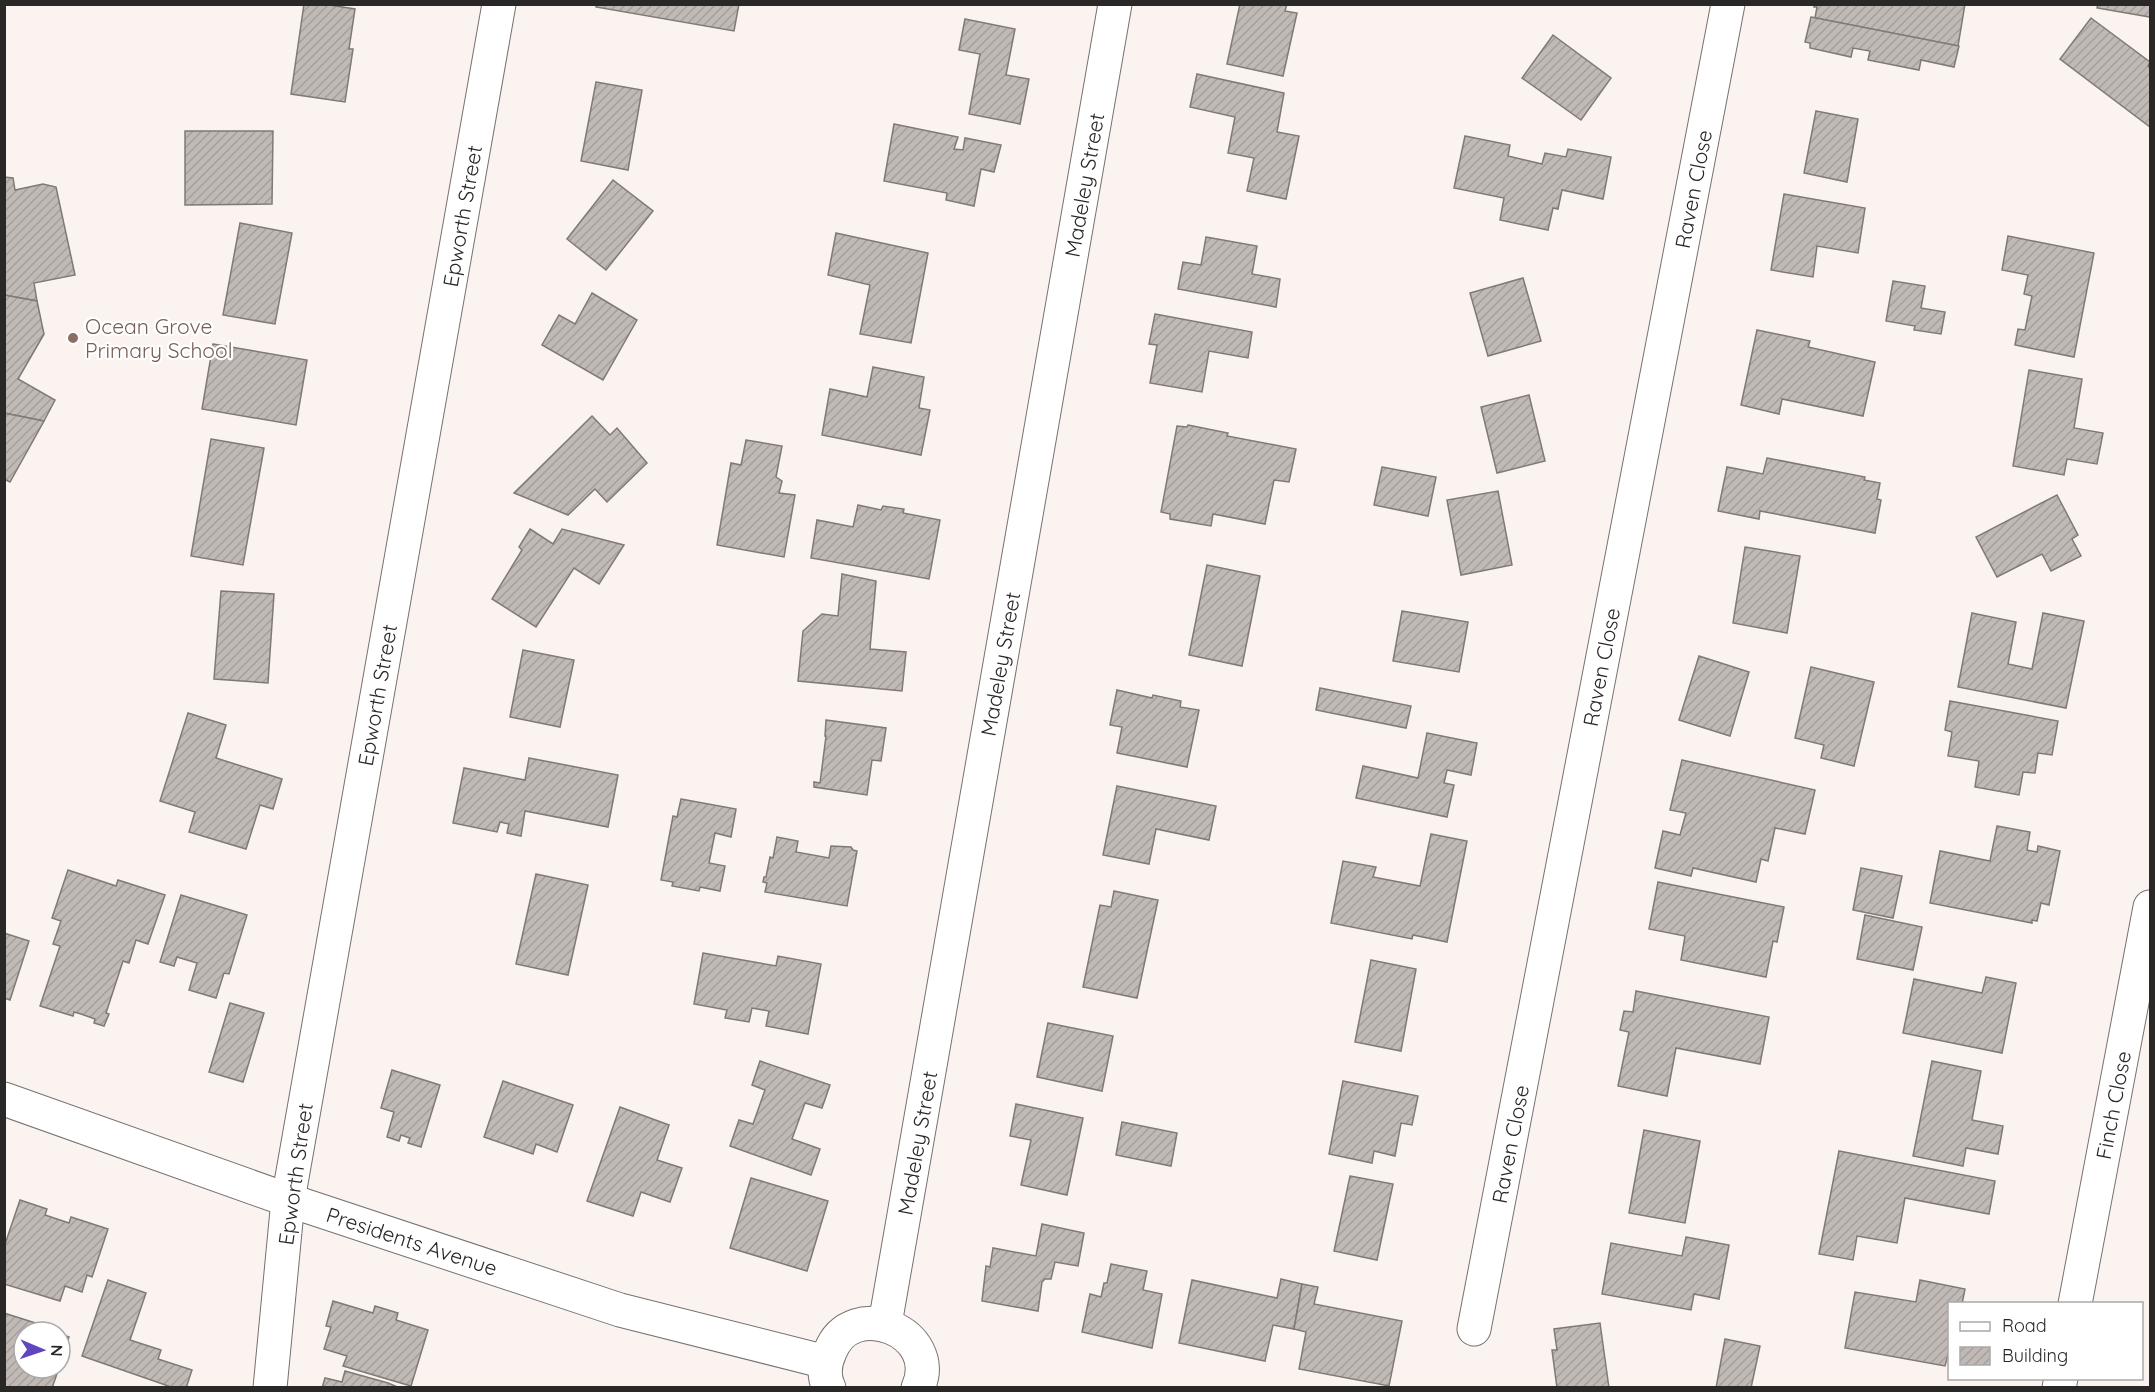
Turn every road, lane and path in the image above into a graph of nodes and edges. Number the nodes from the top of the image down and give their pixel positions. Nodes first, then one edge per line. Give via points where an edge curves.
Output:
1 (499, 4) edge
2 (1115, 4) edge
3 (1728, 4) edge
4 (2151, 907) edge
5 (4, 1099) edge
6 (288, 1200) junction
7 (2075, 1302) edge
8 (885, 1324) junction
9 (1474, 1329) dead end
10 (827, 1375) edge
11 (928, 1385) edge
12 (270, 1388) edge

1 - 6 street, Epworth Street
2 - 8 street, Madeley Street
3 - 9 street, Raven Close
4 - 7 street, Finch Close
5 - 6 street, Presidents Avenue
6 - 10 street, Presidents Avenue
6 - 12 street, Epworth Street
8 - 10 street via 866,1323 847,1330 833,1344
8 - 11 street via 902,1332 915,1345

